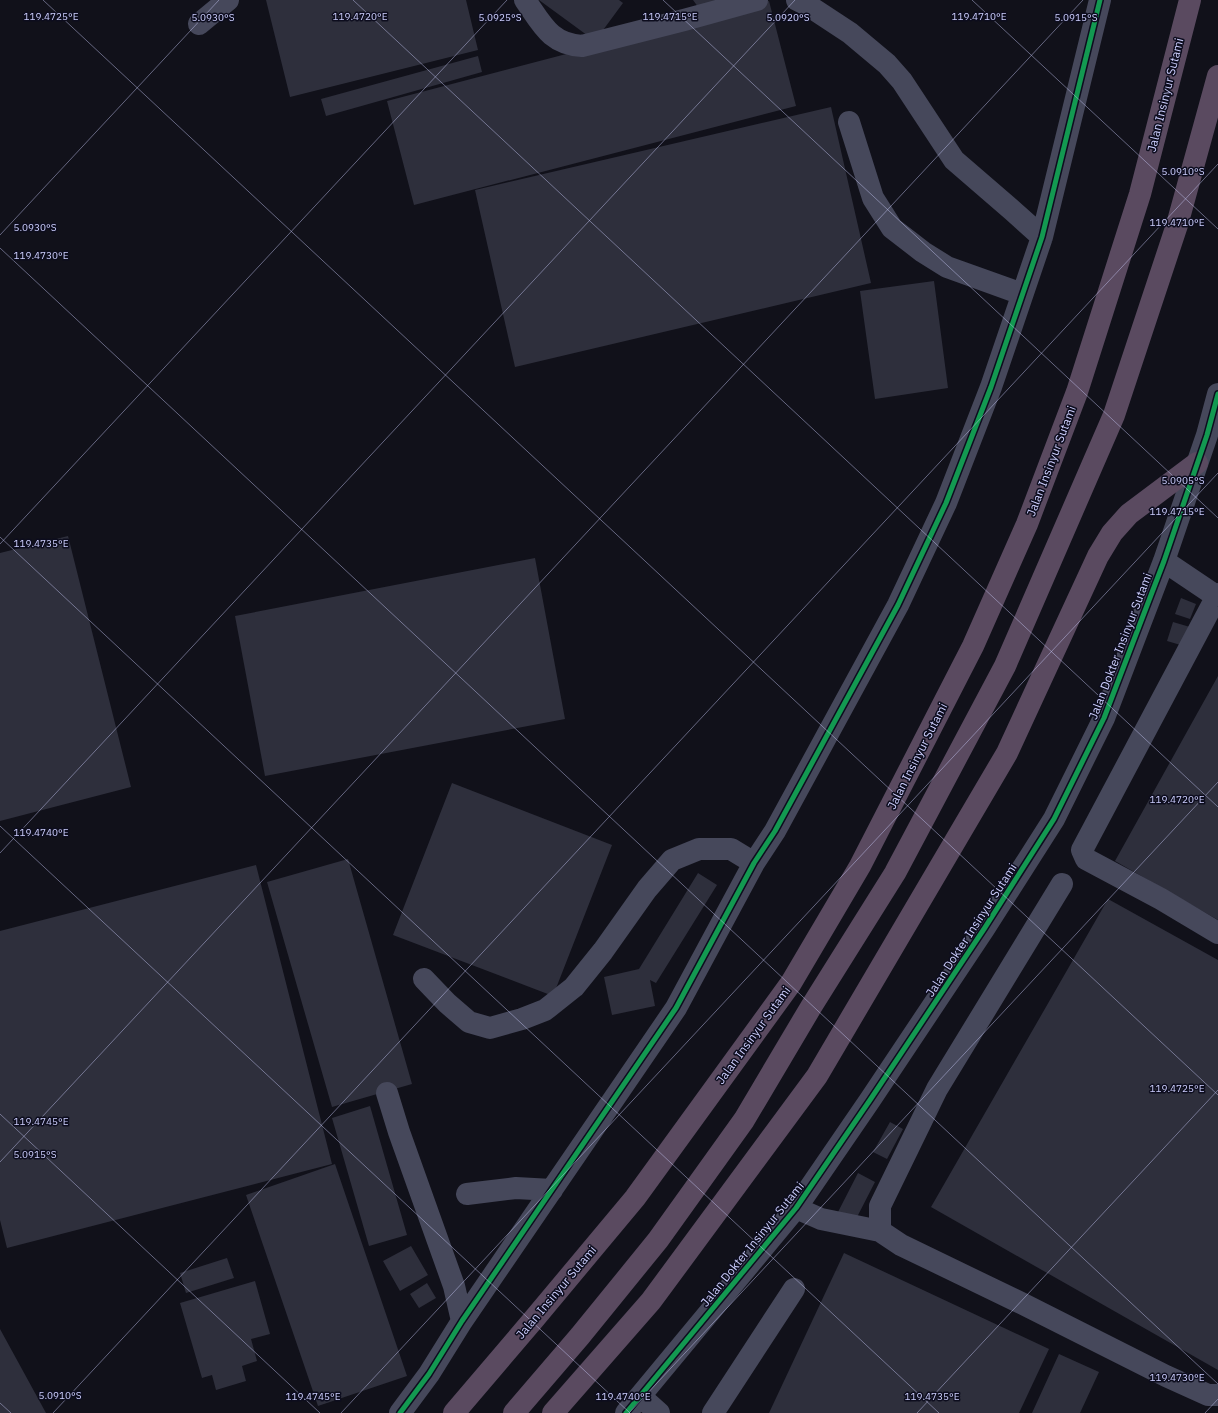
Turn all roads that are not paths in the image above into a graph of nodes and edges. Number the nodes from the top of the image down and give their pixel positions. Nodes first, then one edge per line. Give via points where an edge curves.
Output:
1 (228, 0) edge
2 (525, 0) edge
3 (757, 0) edge
4 (797, 0) edge
5 (1100, 0) edge
6 (1190, 0) edge
7 (199, 24) dead end
8 (1218, 76) edge
9 (849, 122) dead end
10 (1042, 237) junction
11 (1022, 294) junction
12 (1218, 394) edge
13 (1212, 434) edge
14 (1197, 463) junction
15 (1164, 561) junction
16 (1217, 595) edge
17 (754, 863) junction
18 (1062, 884) dead end
19 (1218, 933) edge
20 (424, 979) dead end
21 (387, 1093) dead end
22 (552, 1190) junction
23 (467, 1194) dead end
24 (796, 1208) junction
25 (880, 1231) junction
26 (794, 1289) dead end
27 (462, 1321) junction
28 (1218, 1395) edge
29 (640, 1396) junction
30 (400, 1413) edge
31 (454, 1413) edge
32 (514, 1413) edge
33 (553, 1413) edge
34 (626, 1413) edge
35 (659, 1413) edge
36 (713, 1413) edge

1 - 7 street
2 - 3 street via 548,32 570,45 582,46
4 - 10 street via 850,33 887,64 902,81 954,160
5 - 10 street
6 - 31 highway, Jalan Insinyur Sutami via 1140,194 1077,392 1027,524 974,646 860,866 791,982 635,1198
8 - 32 highway via 1178,226 1114,416 1005,666 895,872 744,1120 658,1240
9 - 11 street via 873,198 892,228 947,267
10 - 11 street
11 - 17 street via 991,387 943,510 898,605 775,831
12 - 13 street, Jalan Dokter Insinyur Sutami
13 - 14 street, Jalan Dokter Insinyur Sutami
14 - 15 street, Jalan Dokter Insinyur Sutami
14 - 33 highway via 1129,514 1112,533 1098,556 1007,753 817,1076 650,1301
15 - 16 street
15 - 24 street, Jalan Dokter Insinyur Sutami via 1104,718 1054,819
16 - 19 street via 1082,850 1086,859
17 - 20 street via 731,849 699,849 672,860 646,889 603,951 574,987 545,1010 522,1019 490,1028 469,1022
17 - 22 street via 676,1008
18 - 25 street via 937,1089 880,1206
21 - 27 street via 454,1286
22 - 23 street via 516,1188
22 - 27 street
24 - 25 street via 821,1219
24 - 29 street, Jalan Dokter Insinyur Sutami
25 - 28 street via 901,1245 1166,1376 1208,1395
26 - 36 street
27 - 30 street via 429,1374
29 - 34 street, Jalan Dokter Insinyur Sutami
29 - 35 street

